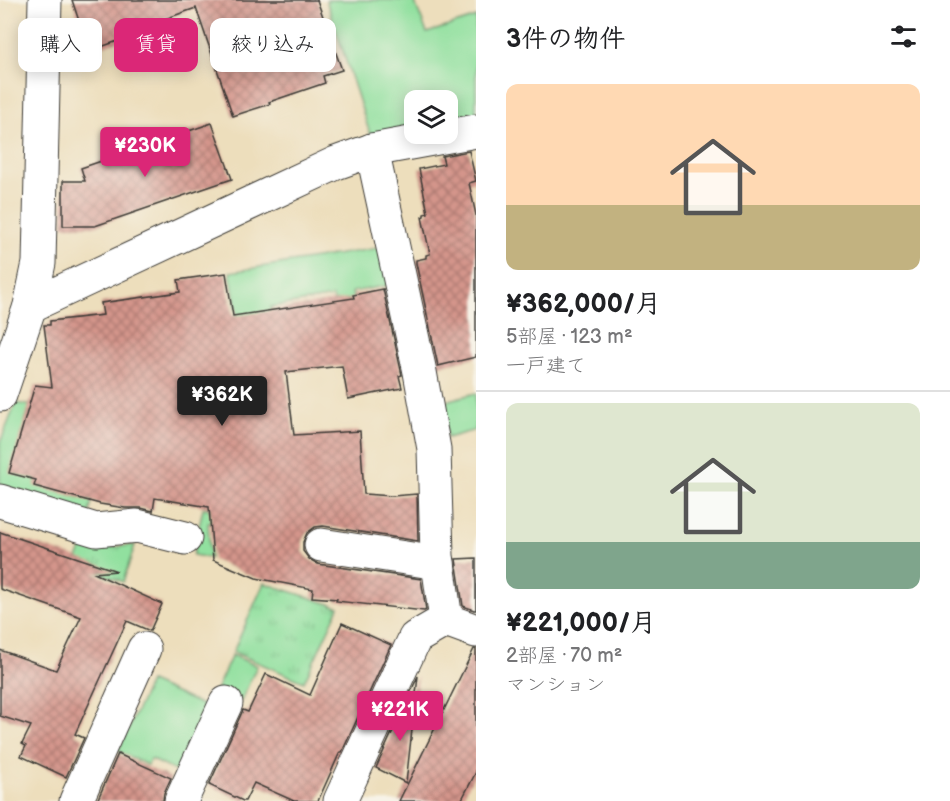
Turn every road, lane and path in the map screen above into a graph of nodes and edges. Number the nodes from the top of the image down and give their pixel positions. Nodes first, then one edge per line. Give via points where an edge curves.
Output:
1 (45, 0) edge
2 (476, 131) edge
3 (372, 150) junction
4 (30, 306) junction
5 (0, 395) edge
6 (0, 501) edge
7 (185, 538) dead end
8 (321, 545) dead end
9 (438, 563) junction
10 (461, 626) edge
11 (144, 650) dead end
12 (226, 703) dead end
13 (76, 801) edge
14 (181, 801) edge
15 (340, 801) edge

1 - 4 street via 39,263
2 - 3 street
3 - 4 street
3 - 9 street via 434,449
4 - 5 street
6 - 7 street via 96,530 137,526
8 - 9 street
9 - 10 street
10 - 15 street via 415,638
11 - 13 street
12 - 14 street

